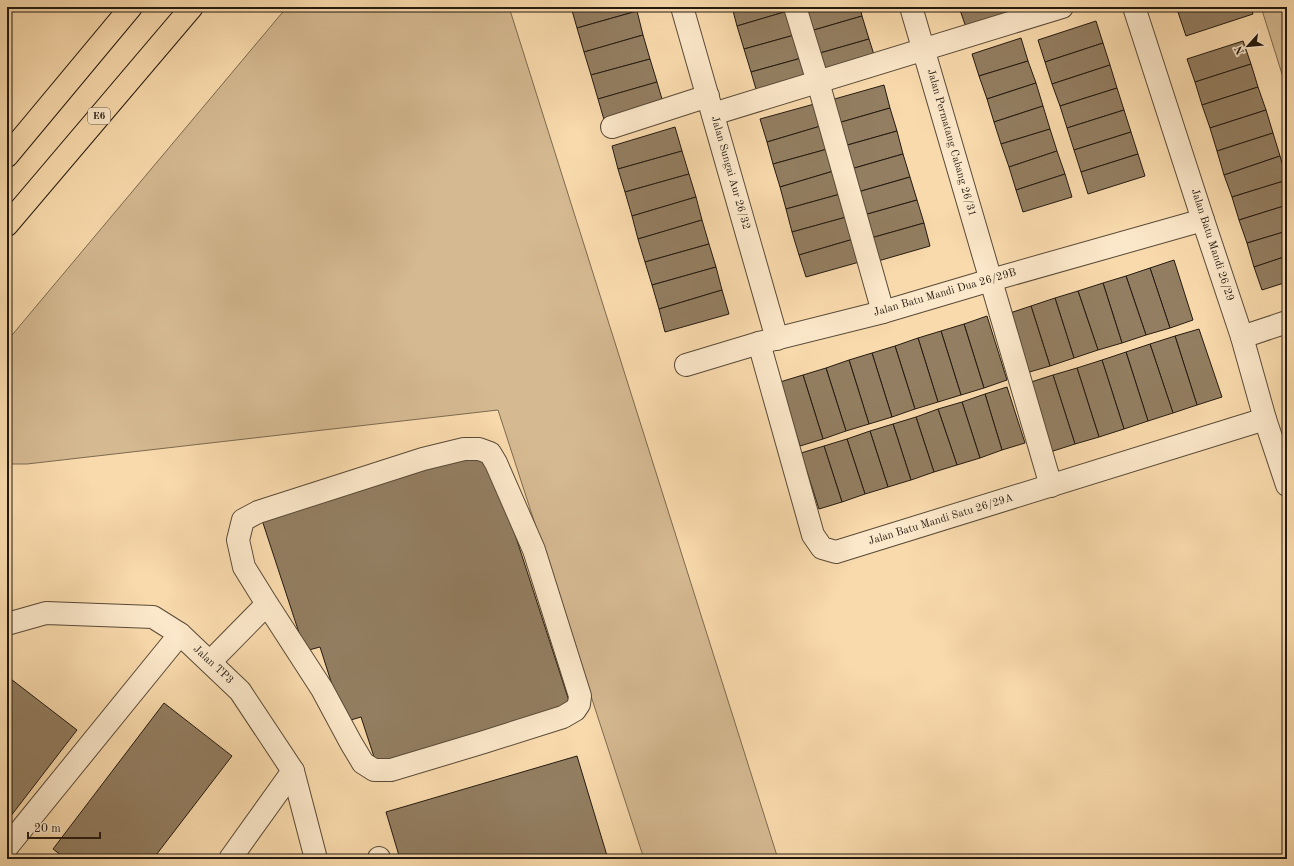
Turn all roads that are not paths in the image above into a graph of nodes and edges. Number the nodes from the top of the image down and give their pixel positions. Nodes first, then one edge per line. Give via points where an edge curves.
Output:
1 (131, 7) edge
2 (192, 7) edge
3 (682, 7) edge
4 (795, 7) edge
5 (911, 7) edge
6 (1062, 7) edge
7 (1134, 7) edge
8 (923, 50) junction
9 (818, 82) junction
10 (711, 105) junction
11 (612, 127) dead end
12 (7, 156) edge
13 (1203, 220) junction
14 (7, 225) edge
15 (991, 280) junction
16 (883, 312) junction
17 (1287, 322) edge
18 (1242, 337) junction
19 (768, 341) junction
20 (686, 365) dead end
21 (1265, 419) junction
22 (1287, 485) edge
23 (1051, 486) junction
24 (267, 604) junction
25 (7, 624) edge
26 (180, 634) junction
27 (210, 662) junction
28 (293, 771) junction
29 (7, 847) edge
30 (230, 859) edge
31 (316, 859) edge

1 - 12 highway
2 - 14 highway, E6
3 - 10 street, Jalan Sungai Aur 26/32
4 - 9 street
5 - 8 street, Jalan Permatang Cabang 26/31
6 - 8 street
7 - 13 street, Jalan Batu Mandi 26/29
8 - 9 street
8 - 15 street, Jalan Permatang Cabang 26/31
9 - 10 street
9 - 16 street
10 - 11 street
10 - 19 street, Jalan Sungai Aur 26/32
13 - 15 street, Jalan Batu Mandi Dua 26/29B
13 - 18 street, Jalan Batu Mandi 26/29
15 - 16 street, Jalan Batu Mandi Dua 26/29B
15 - 23 street, Jalan Permatang Cabang 26/31
16 - 19 street, Jalan Batu Mandi Dua 26/29B
17 - 18 street
18 - 21 street, Jalan Batu Mandi 26/29
19 - 20 street, Jalan Batu Mandi Dua 26/29B
19 - 23 street, Jalan Batu Mandi Satu 26/29A via 813,535 822,548 836,552
21 - 22 street, Jalan Batu Mandi 26/29
21 - 23 street, Jalan Batu Mandi Satu 26/29A
24 - 24 street via 244,567 238,540 243,520 258,512 423,459 464,449 479,449 490,453 496,463 534,550 580,696 579,704 575,710 563,717 391,770 374,770 363,763 322,689
24 - 27 street
25 - 26 street, Jalan TP3 via 46,612 153,617
26 - 27 street, Jalan TP3
26 - 29 street
27 - 28 street, Jalan TP3 via 240,691
28 - 30 street
28 - 31 street, Jalan TP3

